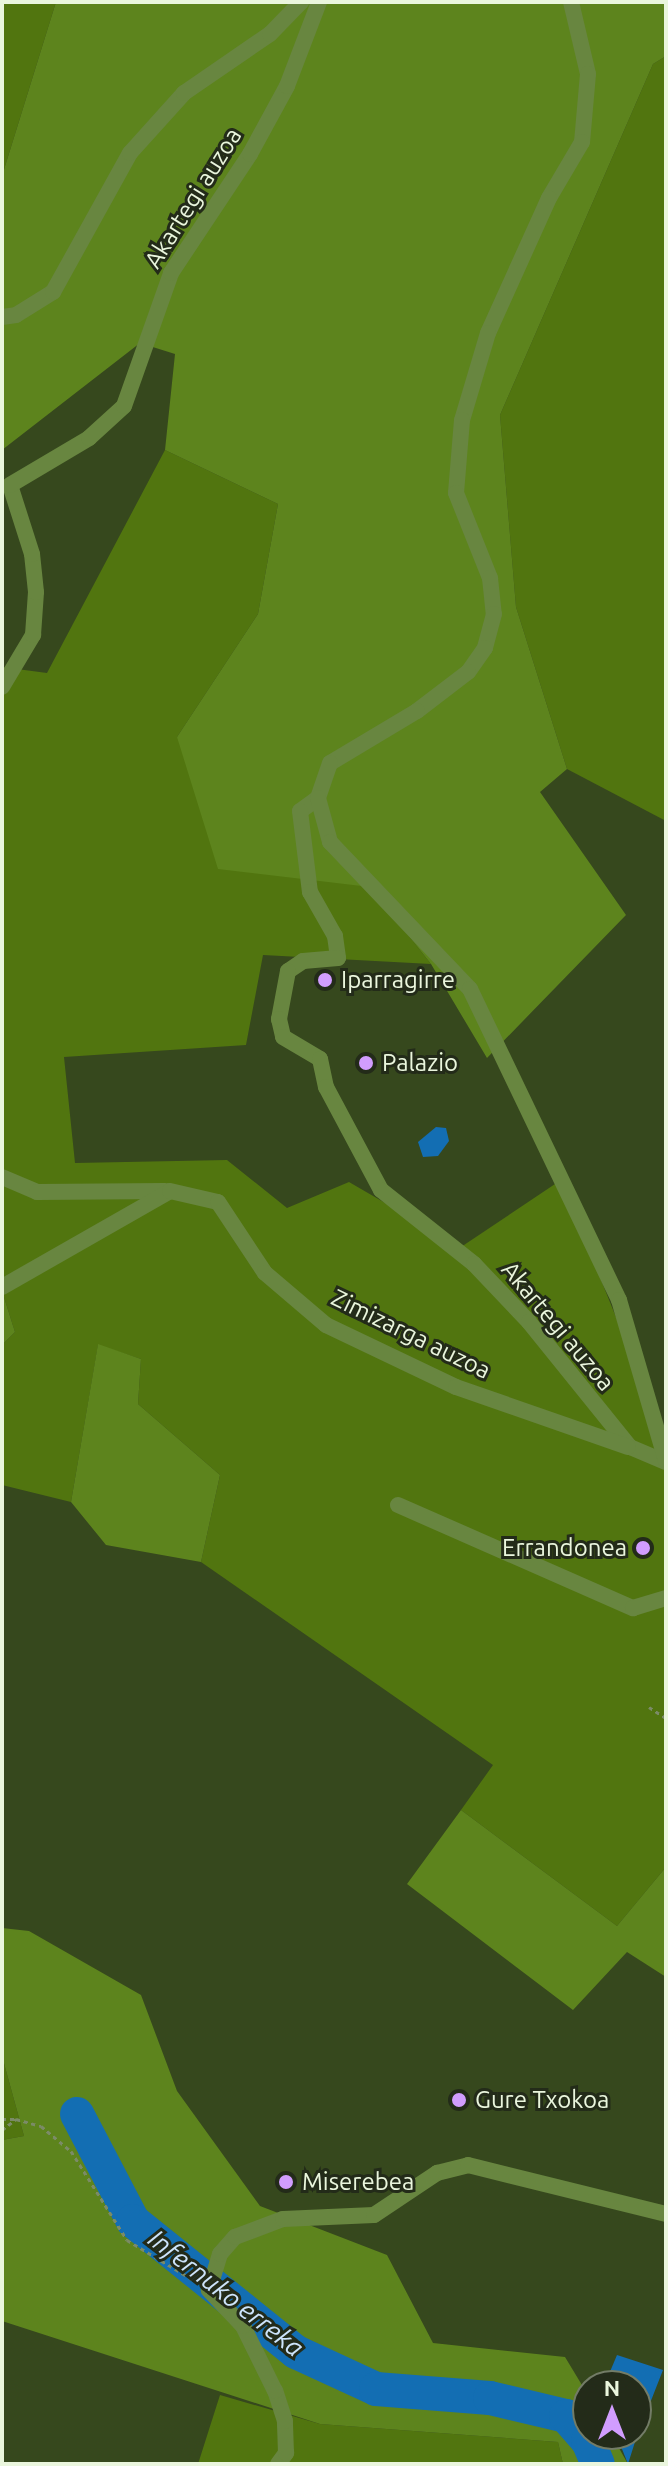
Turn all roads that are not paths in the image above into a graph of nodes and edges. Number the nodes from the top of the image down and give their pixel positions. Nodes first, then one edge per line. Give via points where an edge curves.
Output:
1 (301, 2) edge
2 (319, 2) edge
3 (571, 2) edge
4 (2, 317) edge
5 (2, 687) edge
6 (318, 798) junction
7 (2, 1177) edge
8 (170, 1191) junction
9 (2, 1287) edge
10 (630, 1447) junction
11 (666, 1462) edge
12 (398, 1505) dead end
13 (666, 1598) edge
14 (666, 2214) edge
15 (278, 2464) edge

1 - 4 street via 270,34 184,93 130,153 53,292 16,315
2 - 5 street, Akartegi auzoa via 287,86 250,154 171,273 124,406 89,438 10,485 32,554 36,592 33,635
3 - 6 street via 588,74 582,142 549,198 488,333 462,420 456,493 490,578 494,614 485,648 468,672 417,711 330,763
6 - 10 street, Akartegi auzoa via 300,811 310,892 335,936 338,958 303,961 288,971 279,1019 283,1037 320,1059 326,1087 381,1190 483,1274
6 - 11 street via 330,842 470,989 619,1300
7 - 8 street, Zimizarga auzoa via 37,1192
8 - 9 street
8 - 10 street, Zimizarga auzoa via 218,1202 265,1273 326,1325 456,1387
10 - 11 street, Akartegi auzoa
12 - 13 street via 633,1608
14 - 15 street via 588,2199 553,2183 468,2165 437,2173 374,2215 255,2226 220,2254 209,2290 243,2326 275,2391 285,2421 286,2453

